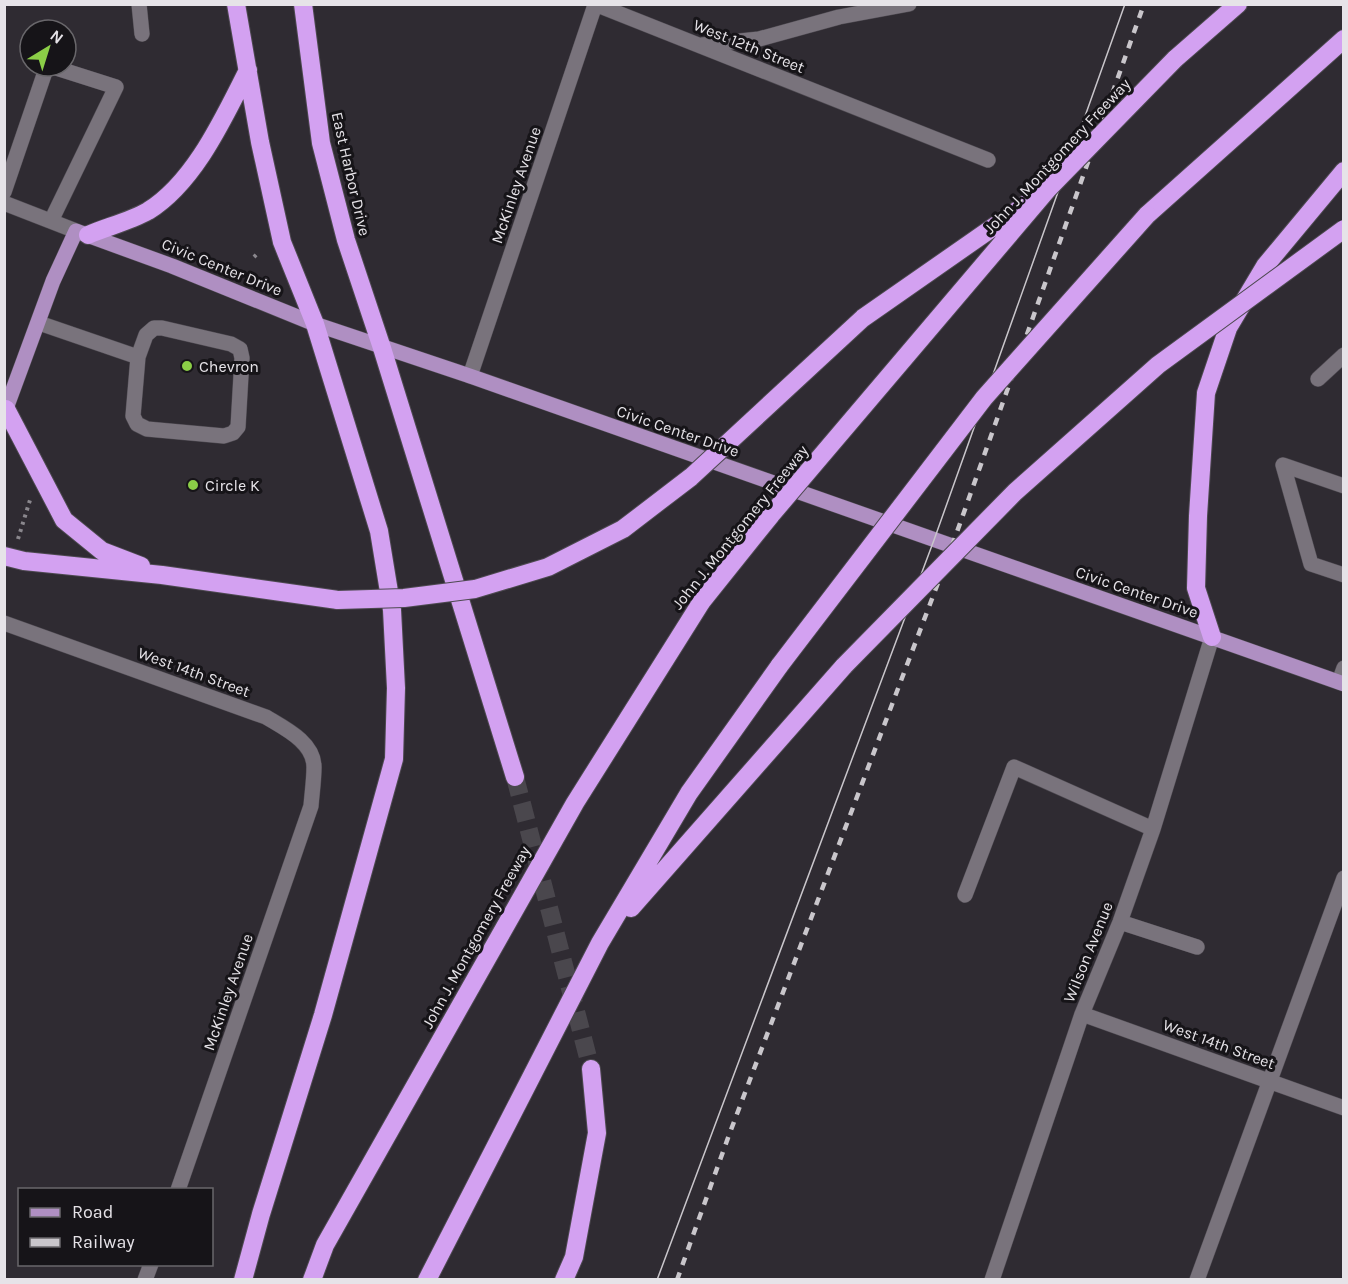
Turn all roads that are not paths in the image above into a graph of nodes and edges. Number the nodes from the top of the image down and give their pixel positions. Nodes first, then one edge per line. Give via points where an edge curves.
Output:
1 (139, 4) edge
2 (236, 4) edge
3 (303, 4) edge
4 (909, 4) edge
5 (1238, 4) edge
6 (603, 6) edge
7 (142, 34) dead end
8 (1344, 39) edge
9 (699, 45) junction
10 (248, 70) junction
11 (78, 75) edge
12 (45, 78) edge
13 (988, 160) dead end
14 (1344, 171) edge
15 (1048, 189) junction
16 (4, 192) edge
17 (4, 203) edge
18 (51, 221) junction
19 (1344, 229) edge
20 (82, 233) junction
21 (39, 323) junction
22 (315, 324) junction
23 (382, 348) junction
24 (1344, 354) edge
25 (138, 357) junction
26 (470, 376) junction
27 (1318, 380) dead end
28 (5, 412) edge
29 (1344, 486) edge
30 (4, 556) edge
31 (162, 574) junction
32 (1344, 575) edge
33 (4, 623) edge
34 (1212, 637) junction
35 (1342, 678) edge
36 (515, 777) tunnel mouth
37 (311, 806) joint
38 (1152, 830) junction
39 (1344, 878) edge
40 (965, 894) dead end
41 (1120, 922) junction
42 (600, 943) junction
43 (1197, 947) dead end
44 (1082, 1014) junction
45 (591, 1069) tunnel mouth
46 (1270, 1082) junction
47 (1344, 1108) edge
48 (179, 1188) edge
49 (243, 1280) edge
50 (312, 1280) edge
51 (427, 1280) edge
52 (564, 1280) edge
53 (992, 1280) edge
54 (1197, 1280) edge

1 - 7 street
2 - 10 highway
3 - 23 highway, East Harbor Drive via 321,143 346,240
4 - 9 street via 839,17 759,39
5 - 15 highway, John J. Montgomery Freeway, bridge via 1175,58
6 - 9 street, West 12th Street
6 - 26 street, McKinley Avenue
8 - 42 highway, bridge via 1147,215 984,398 780,665 689,794
9 - 13 street, West 12th Street
10 - 20 highway via 202,156 172,190 148,211
10 - 22 highway via 282,242
11 - 18 street via 116,87
12 - 16 street
14 - 34 highway via 1265,266 1228,328 1206,393 1196,588
15 - 31 highway, bridge via 863,318 691,477 623,529 548,567 475,589 404,598 338,600
15 - 50 highway, John J. Montgomery Freeway, bridge via 702,601 574,803 325,1245
17 - 18 street, Civic Center Drive
18 - 20 street, Civic Center Drive
19 - 42 highway, bridge via 1158,365 1015,492 844,666
20 - 21 main road via 53,281
20 - 22 main road, Civic Center Drive
21 - 25 street
21 - 28 main road
22 - 23 main road, Civic Center Drive
22 - 49 highway via 379,531 392,610 394,759 323,1015
23 - 26 main road, Civic Center Drive
23 - 36 highway, East Harbor Drive
24 - 27 street
25 - 25 street via 146,335 154,328 240,349 238,427 224,436 147,429 137,424 133,416
26 - 34 main road, Civic Center Drive
28 - 31 highway via 64,520 102,550
29 - 32 street via 1283,465 1311,564
30 - 31 highway
33 - 37 street, West 14th Street via 266,717 307,746 314,764
34 - 35 main road, Civic Center Drive
34 - 38 street, Wilson Avenue
37 - 48 street, McKinley Avenue
38 - 40 street via 1014,767
38 - 41 street, Wilson Avenue
39 - 46 street
41 - 43 street
41 - 44 street, Wilson Avenue
42 - 51 highway
44 - 46 street, West 14th Street
44 - 53 street, Wilson Avenue
45 - 52 highway via 597,1133 574,1257
46 - 47 street, West 14th Street
46 - 54 street

